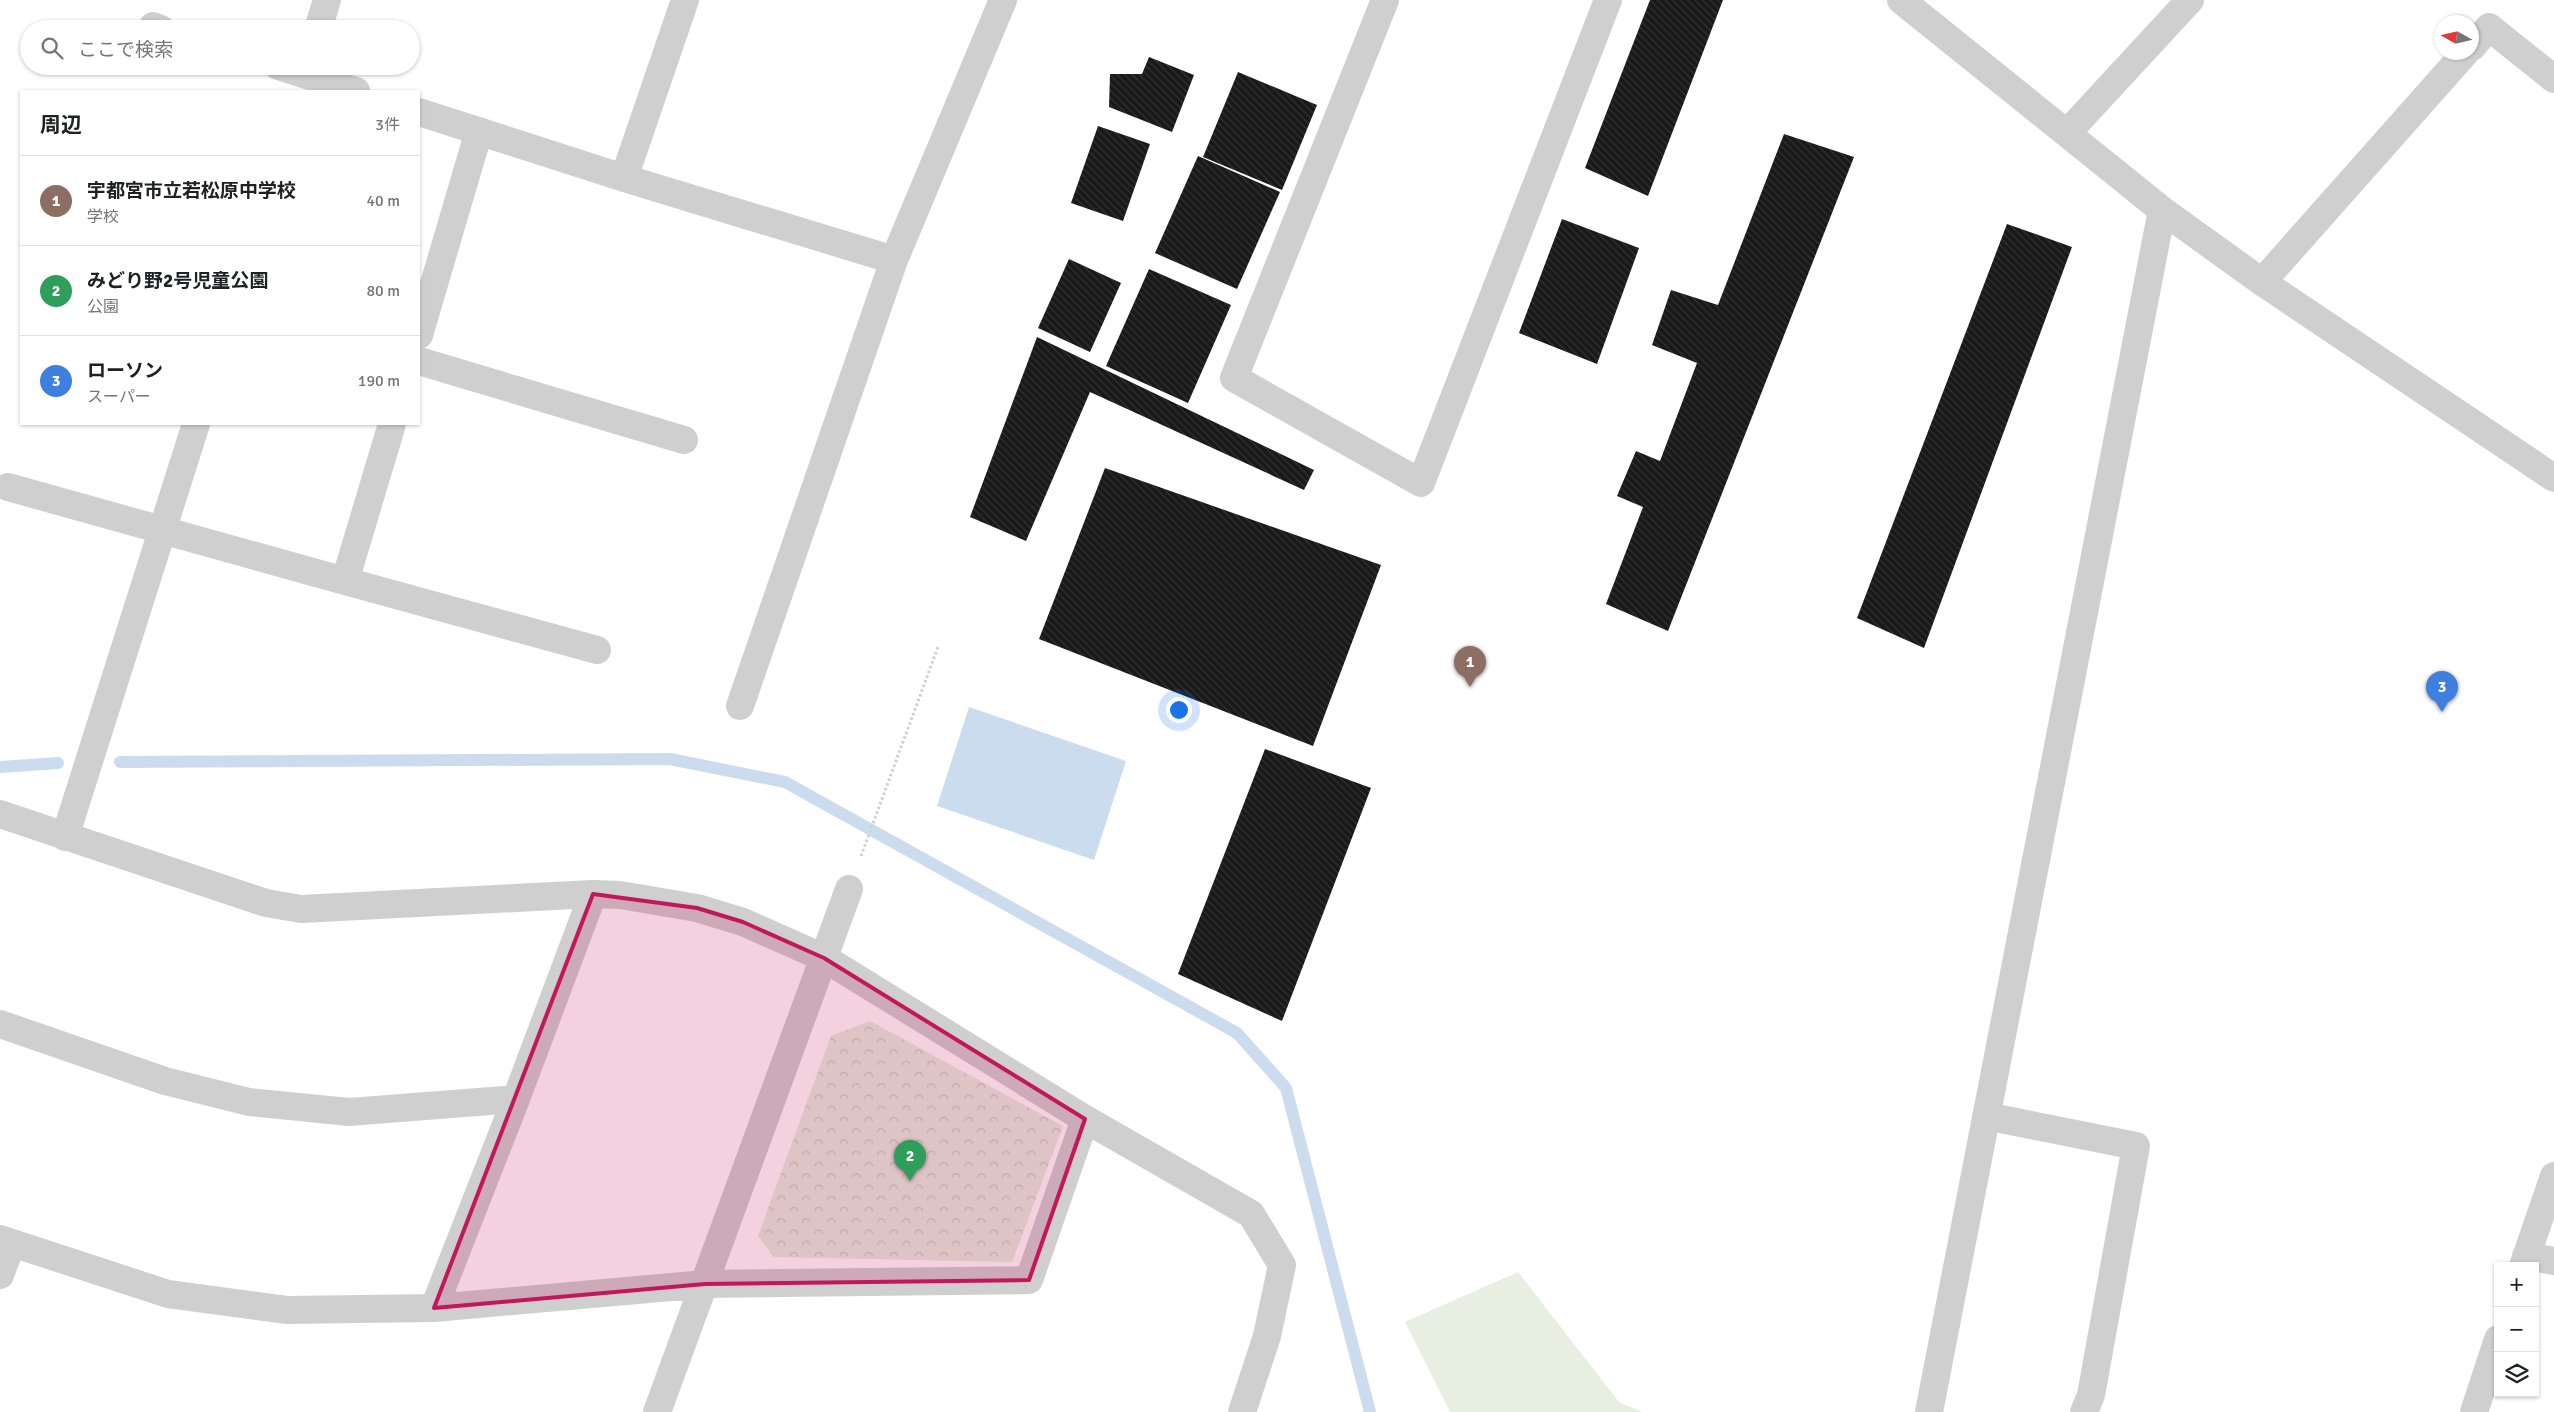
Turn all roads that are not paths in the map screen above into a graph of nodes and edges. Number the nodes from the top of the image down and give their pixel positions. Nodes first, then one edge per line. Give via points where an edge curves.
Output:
1 (327, 0) edge
2 (685, 0) edge
3 (1004, 0) edge
4 (1385, 0) edge
5 (1608, 0) edge
6 (1900, 0) edge
7 (2190, 0) edge
8 (321, 20) edge
9 (2479, 39) edge
10 (2459, 60) edge
11 (304, 77) edge
12 (2554, 79) edge
13 (352, 90) edge
14 (420, 112) edge
15 (479, 131) junction
16 (2068, 132) junction
17 (624, 178) junction
18 (2162, 210) junction
19 (894, 260) junction
20 (2262, 282) junction
21 (420, 332) edge
22 (420, 360) edge
23 (196, 425) edge
24 (392, 425) edge
25 (684, 440) dead end
26 (2554, 478) edge
27 (8, 487) dead end
28 (164, 531) junction
29 (345, 581) junction
30 (597, 650) dead end
31 (740, 706) dead end
32 (0, 814) edge
33 (65, 837) junction
34 (849, 889) dead end
35 (593, 894) junction
36 (824, 958) junction
37 (0, 1024) edge
38 (516, 1099) junction
39 (1986, 1116) junction
40 (1085, 1119) junction
41 (2554, 1176) edge
42 (6, 1241) edge
43 (2524, 1261) edge
44 (2554, 1261) edge
45 (0, 1275) edge
46 (705, 1284) junction
47 (434, 1308) junction
48 (2494, 1352) edge
49 (657, 1412) edge
50 (1242, 1412) edge
51 (1929, 1412) edge
52 (2084, 1412) edge
53 (2474, 1412) edge

1 - 8 street
2 - 17 street
3 - 19 street
4 - 5 street via 1234,378 1421,483
6 - 16 street
7 - 16 street
9 - 12 street via 2489,27
10 - 20 street
11 - 13 street
14 - 15 street
15 - 17 street
15 - 21 street
16 - 18 street
17 - 19 street
18 - 20 street
18 - 39 street
19 - 31 street
20 - 26 street
22 - 25 street
23 - 28 street
24 - 29 street
27 - 28 street
28 - 29 street
28 - 33 street
29 - 30 street
32 - 33 street
33 - 35 street via 266,903 302,909
34 - 36 street
35 - 36 street via 620,894 697,908 743,922
35 - 38 street
36 - 40 street
36 - 46 street
37 - 38 street via 165,1081 250,1102 349,1112
38 - 47 street
39 - 51 street
39 - 52 street via 2136,1146 2091,1395
40 - 46 street via 1029,1280
40 - 50 street via 1252,1214 1282,1265 1267,1336
41 - 43 street
42 - 45 street
42 - 47 street via 168,1294 288,1310
43 - 44 street
46 - 47 street
46 - 49 street
48 - 53 street

